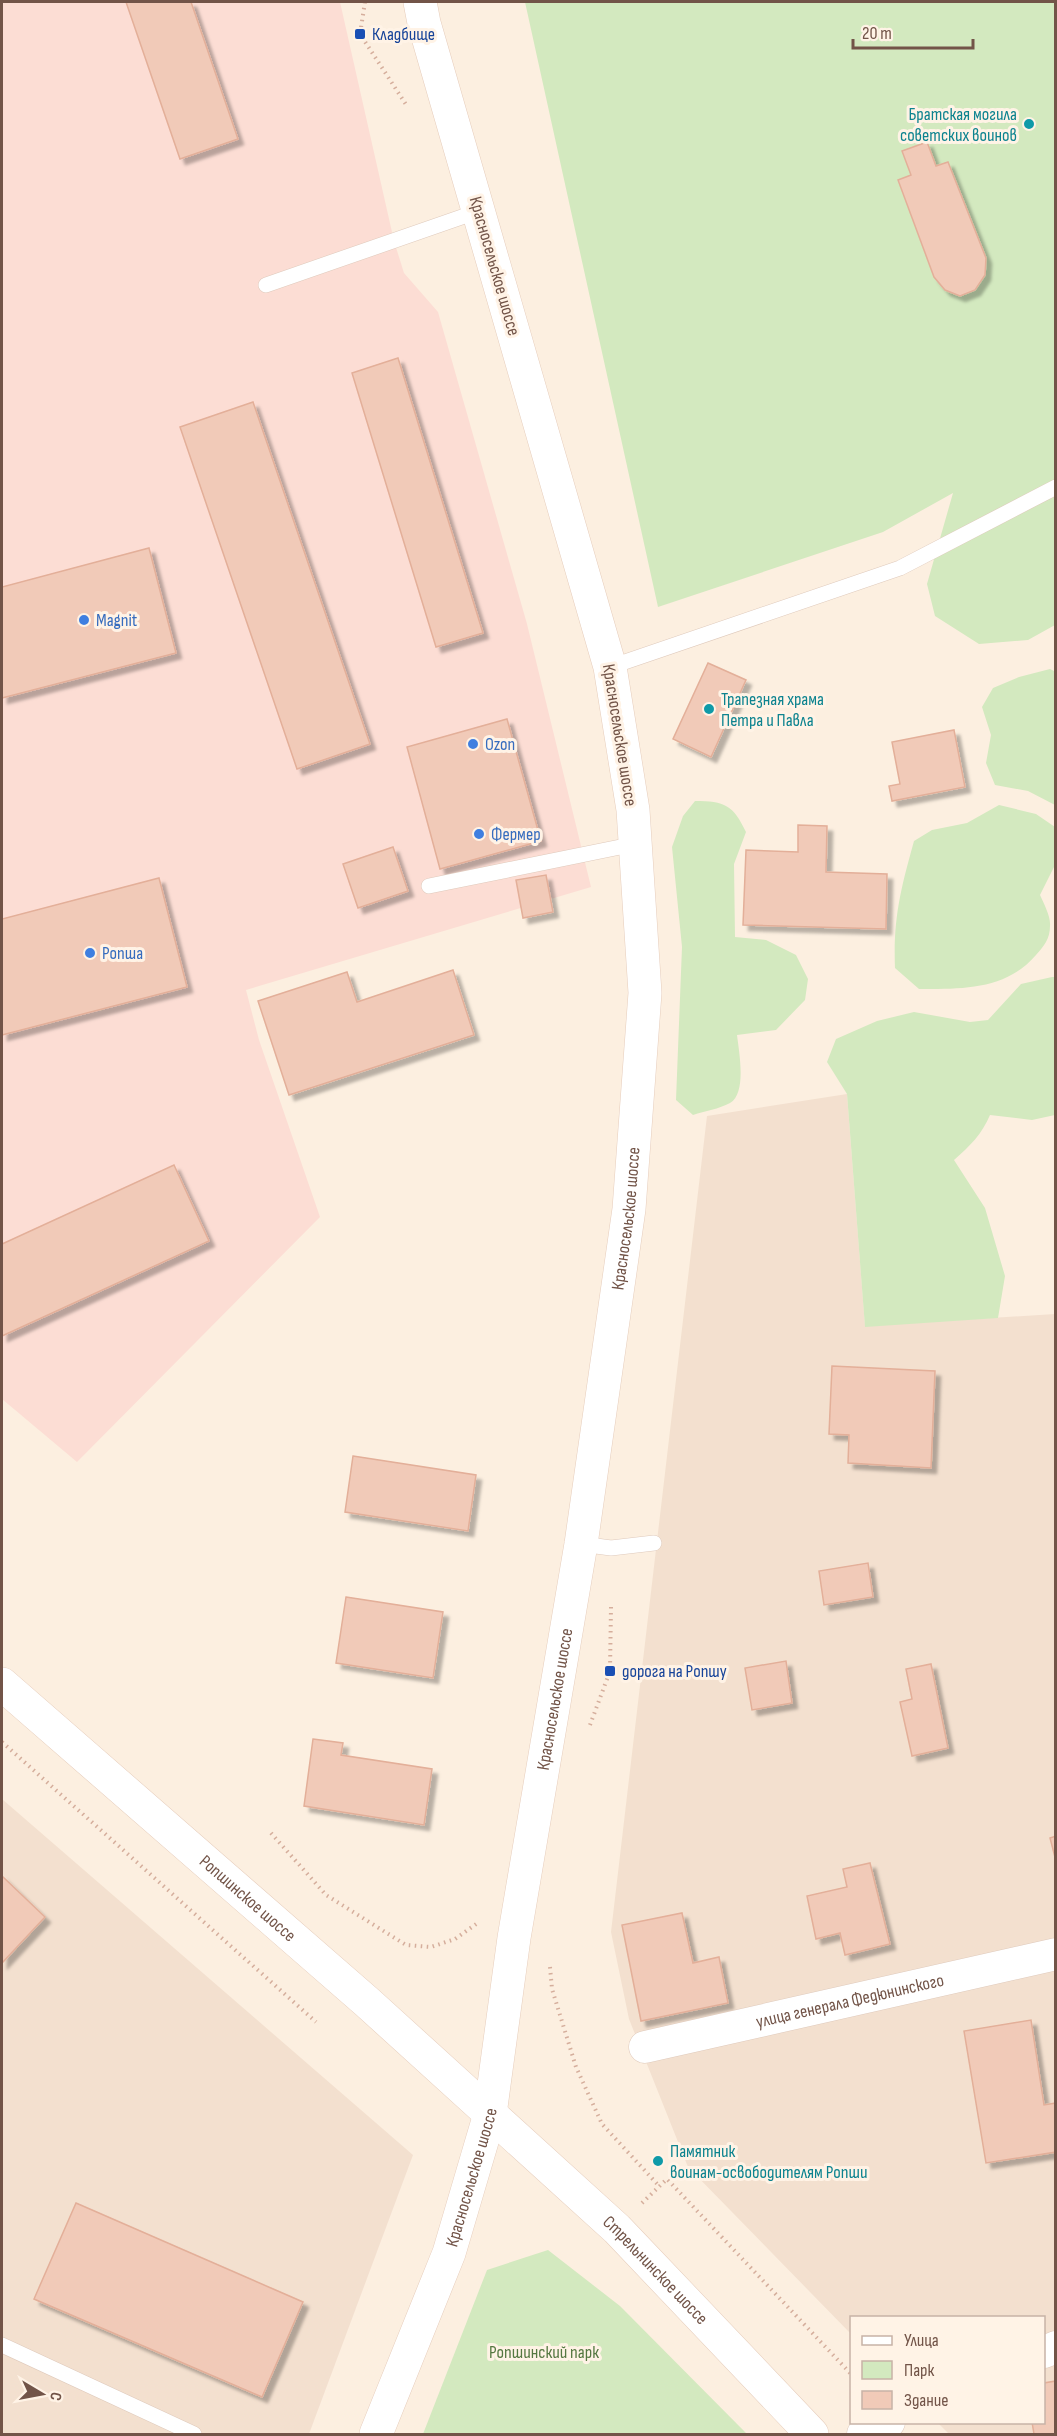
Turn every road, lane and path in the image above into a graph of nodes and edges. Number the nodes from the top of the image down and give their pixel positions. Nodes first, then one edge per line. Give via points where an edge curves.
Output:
1 (365, 2) edge
2 (420, 2) edge
3 (408, 108) dead end
4 (479, 211) junction
5 (266, 285) dead end
6 (1056, 487) edge
7 (610, 667) junction
8 (635, 844) junction
9 (429, 886) dead end
10 (654, 1543) dead end
11 (581, 1544) junction
12 (2, 1684) edge
13 (2, 1742) edge
14 (271, 1833) dead end
15 (486, 1916) dead end
16 (1056, 1954) edge
17 (316, 2022) dead end
18 (645, 2047) dead end
19 (489, 2114) junction
20 (637, 2207) dead end
21 (2, 2345) edge
22 (850, 2373) edge
23 (885, 2424) edge
24 (194, 2434) edge
25 (376, 2434) edge
26 (812, 2434) edge
27 (863, 2434) edge

1 - 3 path via 360,34
2 - 4 main road, Красносельское шоссе
4 - 5 lane
4 - 7 main road, Красносельское шоссе
6 - 7 lane via 900,568
7 - 8 main road, Красносельское шоссе
8 - 9 lane
8 - 11 main road, Красносельское шоссе via 645,993 629,1209
10 - 11 lane via 611,1548
11 - 19 main road, Красносельское шоссе via 514,1938
12 - 19 main road, Ропшинское шоссе via 368,2002
13 - 17 path
14 - 15 path via 326,1895 406,1945 431,1947 455,1939
16 - 18 street, улица генерала Федюнинского
19 - 25 main road, Красносельское шоссе via 449,2253
19 - 26 main road, Стрельнинское шоссе via 617,2229
20 - 22 path via 667,2178
21 - 24 lane
23 - 27 street

